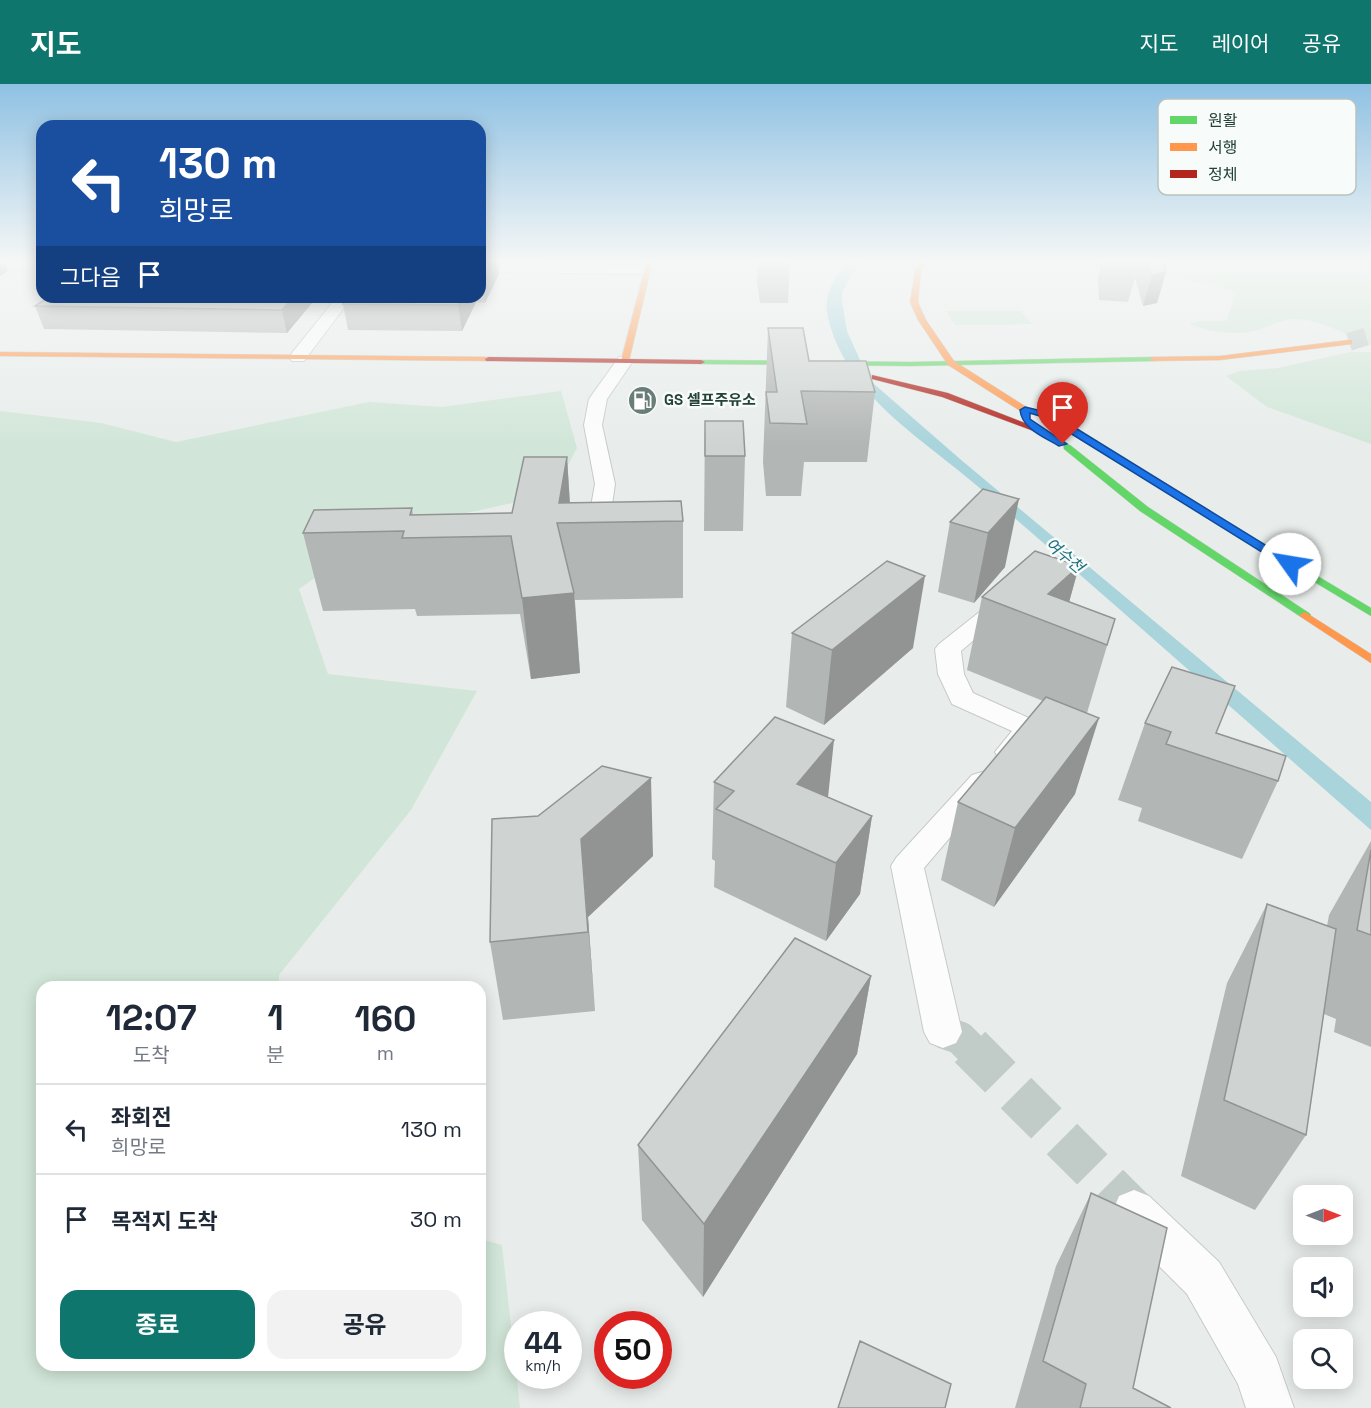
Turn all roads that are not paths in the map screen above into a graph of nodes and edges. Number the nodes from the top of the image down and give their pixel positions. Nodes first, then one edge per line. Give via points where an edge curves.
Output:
1 (326, 322) edge
2 (634, 322) edge
3 (923, 322) edge
4 (1349, 342) tunnel mouth
5 (0, 354) edge
6 (298, 357) junction
7 (625, 361) junction
8 (760, 363) junction
9 (951, 363) junction
10 (1025, 410) junction
11 (1065, 426) junction
12 (1039, 430) junction
13 (1063, 444) junction
14 (1149, 495) dead end
15 (596, 541) edge
16 (1371, 600) edge
17 (1371, 614) edge
18 (991, 615) edge
19 (1371, 659) edge
20 (943, 1032) tunnel mouth
21 (1134, 1210) tunnel mouth
22 (1270, 1408) edge

1 - 6 street
2 - 7 main road
3 - 9 main road
4 - 9 main road via 1220,358
5 - 6 main road
6 - 7 main road
7 - 8 main road
7 - 15 street via 598,399 593,425 605,483
8 - 9 main road
8 - 12 main road via 816,374 885,378 967,402
9 - 10 main road
10 - 11 main road via 1047,415
10 - 12 main road via 1026,419
11 - 16 main road via 1123,451 1198,491
11 - 17 main road
12 - 13 main road
13 - 14 main road
13 - 19 main road via 1144,509
18 - 20 street via 948,649 951,674 962,698 1030,729 906,866
21 - 22 street via 1203,1278 1259,1374

